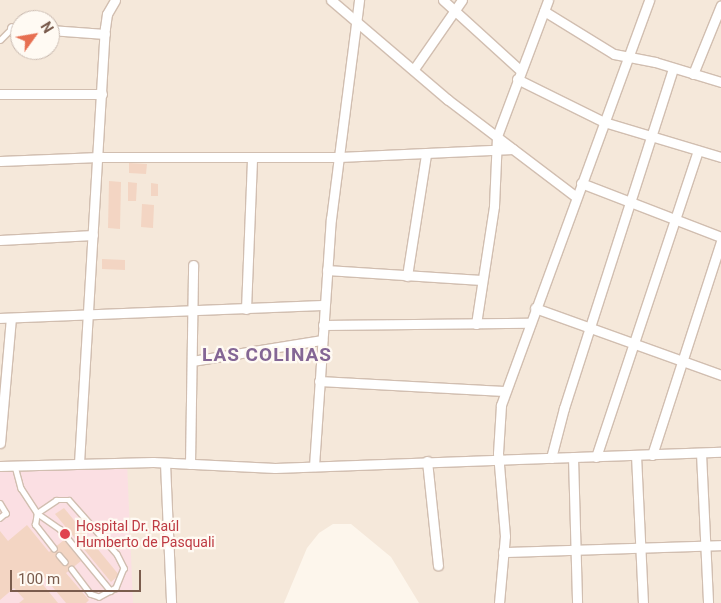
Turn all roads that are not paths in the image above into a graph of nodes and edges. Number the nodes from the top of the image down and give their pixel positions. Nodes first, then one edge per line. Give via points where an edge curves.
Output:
1 (115, 0) edge
2 (331, 0) edge
3 (359, 0) edge
4 (443, 0) edge
5 (462, 0) edge
6 (548, 0) edge
7 (649, 0) edge
8 (721, 5) edge
9 (455, 10) junction
10 (544, 11) junction
11 (355, 19) junction
12 (60, 31) edge
13 (105, 34) junction
14 (628, 57) junction
15 (673, 68) junction
16 (414, 69) junction
17 (519, 74) junction
18 (693, 74) junction
19 (721, 82) edge
20 (0, 94) edge
21 (102, 94) junction
22 (604, 122) junction
23 (497, 136) junction
24 (649, 138) junction
25 (513, 149) junction
26 (498, 150) junction
27 (698, 151) junction
28 (426, 154) junction
29 (99, 157) junction
30 (339, 157) junction
31 (721, 157) edge
32 (252, 158) junction
33 (0, 161) edge
34 (581, 183) junction
35 (576, 197) junction
36 (629, 203) junction
37 (674, 220) junction
38 (93, 235) junction
39 (721, 237) edge
40 (0, 240) edge
41 (721, 242) edge
42 (193, 265) dead end
43 (327, 270) junction
44 (408, 276) junction
45 (481, 280) junction
46 (324, 305) junction
47 (535, 308) junction
48 (246, 309) junction
49 (193, 311) junction
50 (88, 315) junction
51 (0, 318) edge
52 (11, 318) junction
53 (529, 323) junction
54 (476, 324) junction
55 (323, 325) junction
56 (591, 327) junction
57 (322, 340) junction
58 (635, 343) junction
59 (683, 360) junction
60 (192, 361) junction
61 (721, 375) edge
62 (319, 381) junction
63 (504, 391) junction
64 (0, 443) edge
65 (721, 452) edge
66 (701, 453) junction
67 (636, 455) junction
68 (652, 455) junction
69 (573, 457) junction
70 (596, 457) junction
71 (551, 458) junction
72 (499, 459) junction
73 (427, 461) junction
74 (79, 463) junction
75 (165, 463) junction
76 (190, 464) junction
77 (15, 465) junction
78 (0, 466) edge
79 (314, 466) junction
80 (0, 503) edge
81 (37, 513) junction
82 (0, 518) edge
83 (721, 545) edge
84 (706, 546) junction
85 (54, 548) dead end
86 (640, 548) junction
87 (575, 549) junction
88 (503, 552) junction
89 (59, 556) dead end
90 (64, 562) dead end
91 (438, 564) dead end
92 (71, 569) dead end
93 (111, 592) junction
94 (171, 603) edge
95 (499, 603) edge
96 (577, 603) edge
97 (642, 603) edge
98 (708, 603) edge

1 - 13 street via 107,14
2 - 11 street
3 - 11 street
4 - 9 street
5 - 9 street
6 - 10 street
7 - 14 street
8 - 18 street
9 - 16 street
9 - 17 street
10 - 14 street via 603,50
10 - 17 street
11 - 16 street
11 - 30 street
12 - 13 street
13 - 21 street
14 - 15 street
14 - 22 street
15 - 18 street
15 - 24 street
16 - 23 street
17 - 22 street
17 - 23 street
18 - 19 street
20 - 21 street
21 - 29 street
22 - 24 street
22 - 34 street
23 - 25 street
23 - 26 street
24 - 27 street
24 - 36 street
25 - 26 street
25 - 35 street
26 - 28 street
26 - 45 street via 494,206
27 - 31 street
27 - 37 street
28 - 30 street
28 - 44 street
29 - 32 street
29 - 33 street
29 - 38 street
30 - 32 street
30 - 43 street
32 - 48 street
34 - 35 street
34 - 36 street
35 - 47 street
36 - 37 street
36 - 56 street
37 - 39 street
37 - 58 street
38 - 40 street
38 - 50 street
41 - 59 street
42 - 49 street
43 - 44 street
43 - 46 street
44 - 45 street
45 - 54 street
46 - 48 street
46 - 55 street
47 - 53 street
47 - 56 street
48 - 49 street
49 - 50 street
49 - 60 street
50 - 52 street
50 - 74 street
51 - 52 street
52 - 64 street
53 - 54 street
53 - 63 street
54 - 55 street
55 - 57 street
56 - 58 street
56 - 71 street
57 - 60 street
57 - 62 street
58 - 59 street
58 - 70 street
59 - 61 street
59 - 68 street
60 - 76 street
62 - 63 street
62 - 79 street
63 - 72 street via 498,424
65 - 66 street
66 - 68 street
66 - 84 street
67 - 68 street
67 - 70 street
67 - 86 street
69 - 70 street
69 - 71 street
69 - 87 street
71 - 72 street
72 - 73 street
72 - 88 street
73 - 79 street
73 - 91 street
74 - 75 street
74 - 77 street
75 - 76 street
75 - 94 street
76 - 79 street via 275,468
77 - 78 street
77 - 81 lane via 21,488
80 - 82 lane via 6,513
81 - 85 lane via 35,525
81 - 93 lane via 56,525
81 - 93 lane via 56,500 73,502 122,561 123,575
83 - 84 street
84 - 86 street
84 - 98 street
86 - 87 street
86 - 97 street
87 - 88 street
87 - 96 street
88 - 95 street
89 - 90 lane
92 - 93 lane via 94,597

